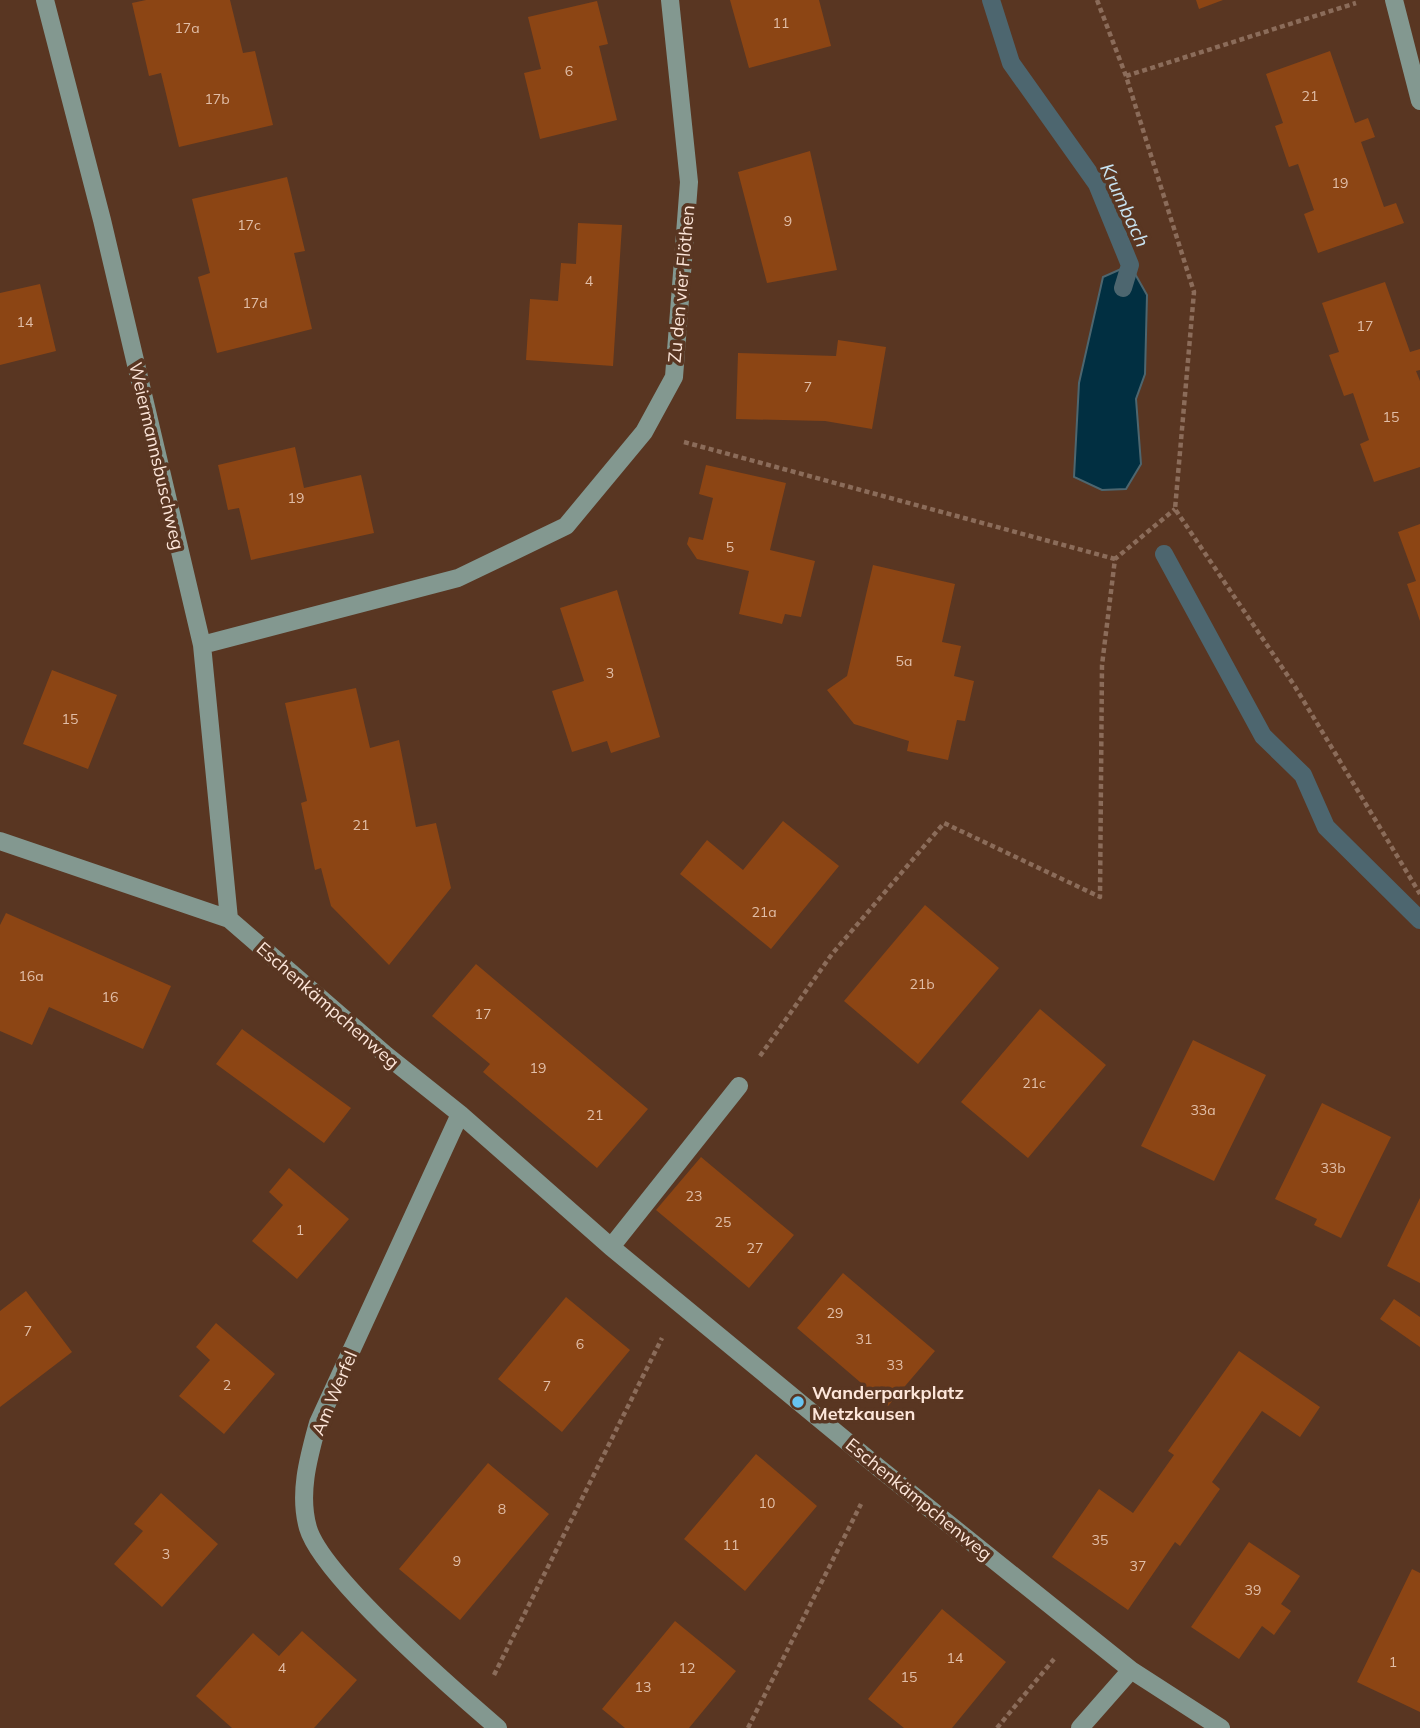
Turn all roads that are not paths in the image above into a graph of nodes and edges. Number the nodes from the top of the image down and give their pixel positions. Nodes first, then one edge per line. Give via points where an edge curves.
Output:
1 (44, 0) edge
2 (670, 0) edge
3 (1394, 0) edge
4 (1420, 101) edge
5 (202, 645) junction
6 (0, 841) edge
7 (229, 919) junction
8 (739, 1086) road end
9 (460, 1114) junction
10 (611, 1247) junction
11 (1131, 1670) junction
12 (498, 1728) edge
13 (1080, 1728) edge
14 (1221, 1728) edge

1 - 5 street, Weiermannsbuschweg via 102,220
2 - 5 street, Zu den vier Flöthen via 689,183 674,377 644,432 566,526 458,578
3 - 4 street
5 - 7 street, Weiermannsbuschweg
6 - 7 street, Eschenkämpchenweg
7 - 9 street, Eschenkämpchenweg
8 - 10 street
9 - 10 street, Eschenkämpchenweg
9 - 12 street, Am Werfel via 318,1423 305,1474 308,1528 338,1577
10 - 11 street, Eschenkämpchenweg
11 - 13 street
11 - 14 street, Eschenkämpchenweg

